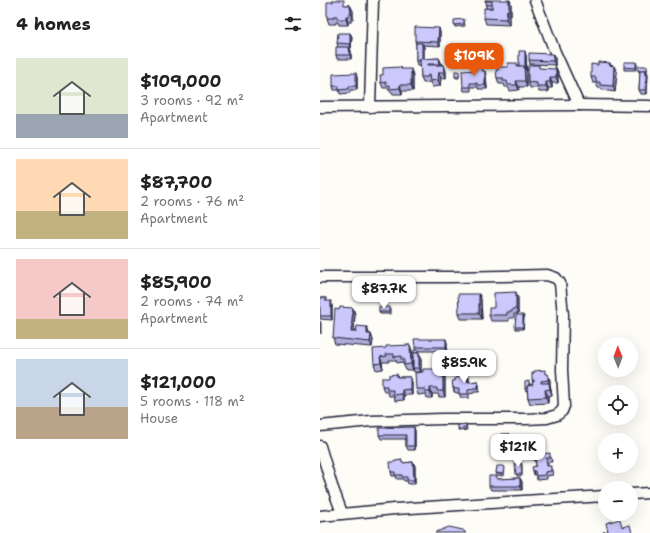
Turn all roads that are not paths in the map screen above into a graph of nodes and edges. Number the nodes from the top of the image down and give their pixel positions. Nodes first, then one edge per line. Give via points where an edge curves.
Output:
1 (372, 0) edge
2 (535, 0) edge
3 (579, 105) junction
4 (650, 106) edge
5 (320, 107) edge
6 (370, 107) junction
7 (320, 276) edge
8 (320, 426) edge
9 (320, 446) edge
10 (650, 492) edge
11 (638, 493) edge
12 (598, 496) edge
13 (342, 513) junction
14 (320, 516) edge

1 - 6 street
2 - 3 street
3 - 4 street
3 - 6 street
5 - 6 street
7 - 8 street via 539,275 556,278 560,283 563,315 564,406 562,412 547,418 371,421
9 - 13 street
10 - 11 street
12 - 13 street
13 - 14 street

